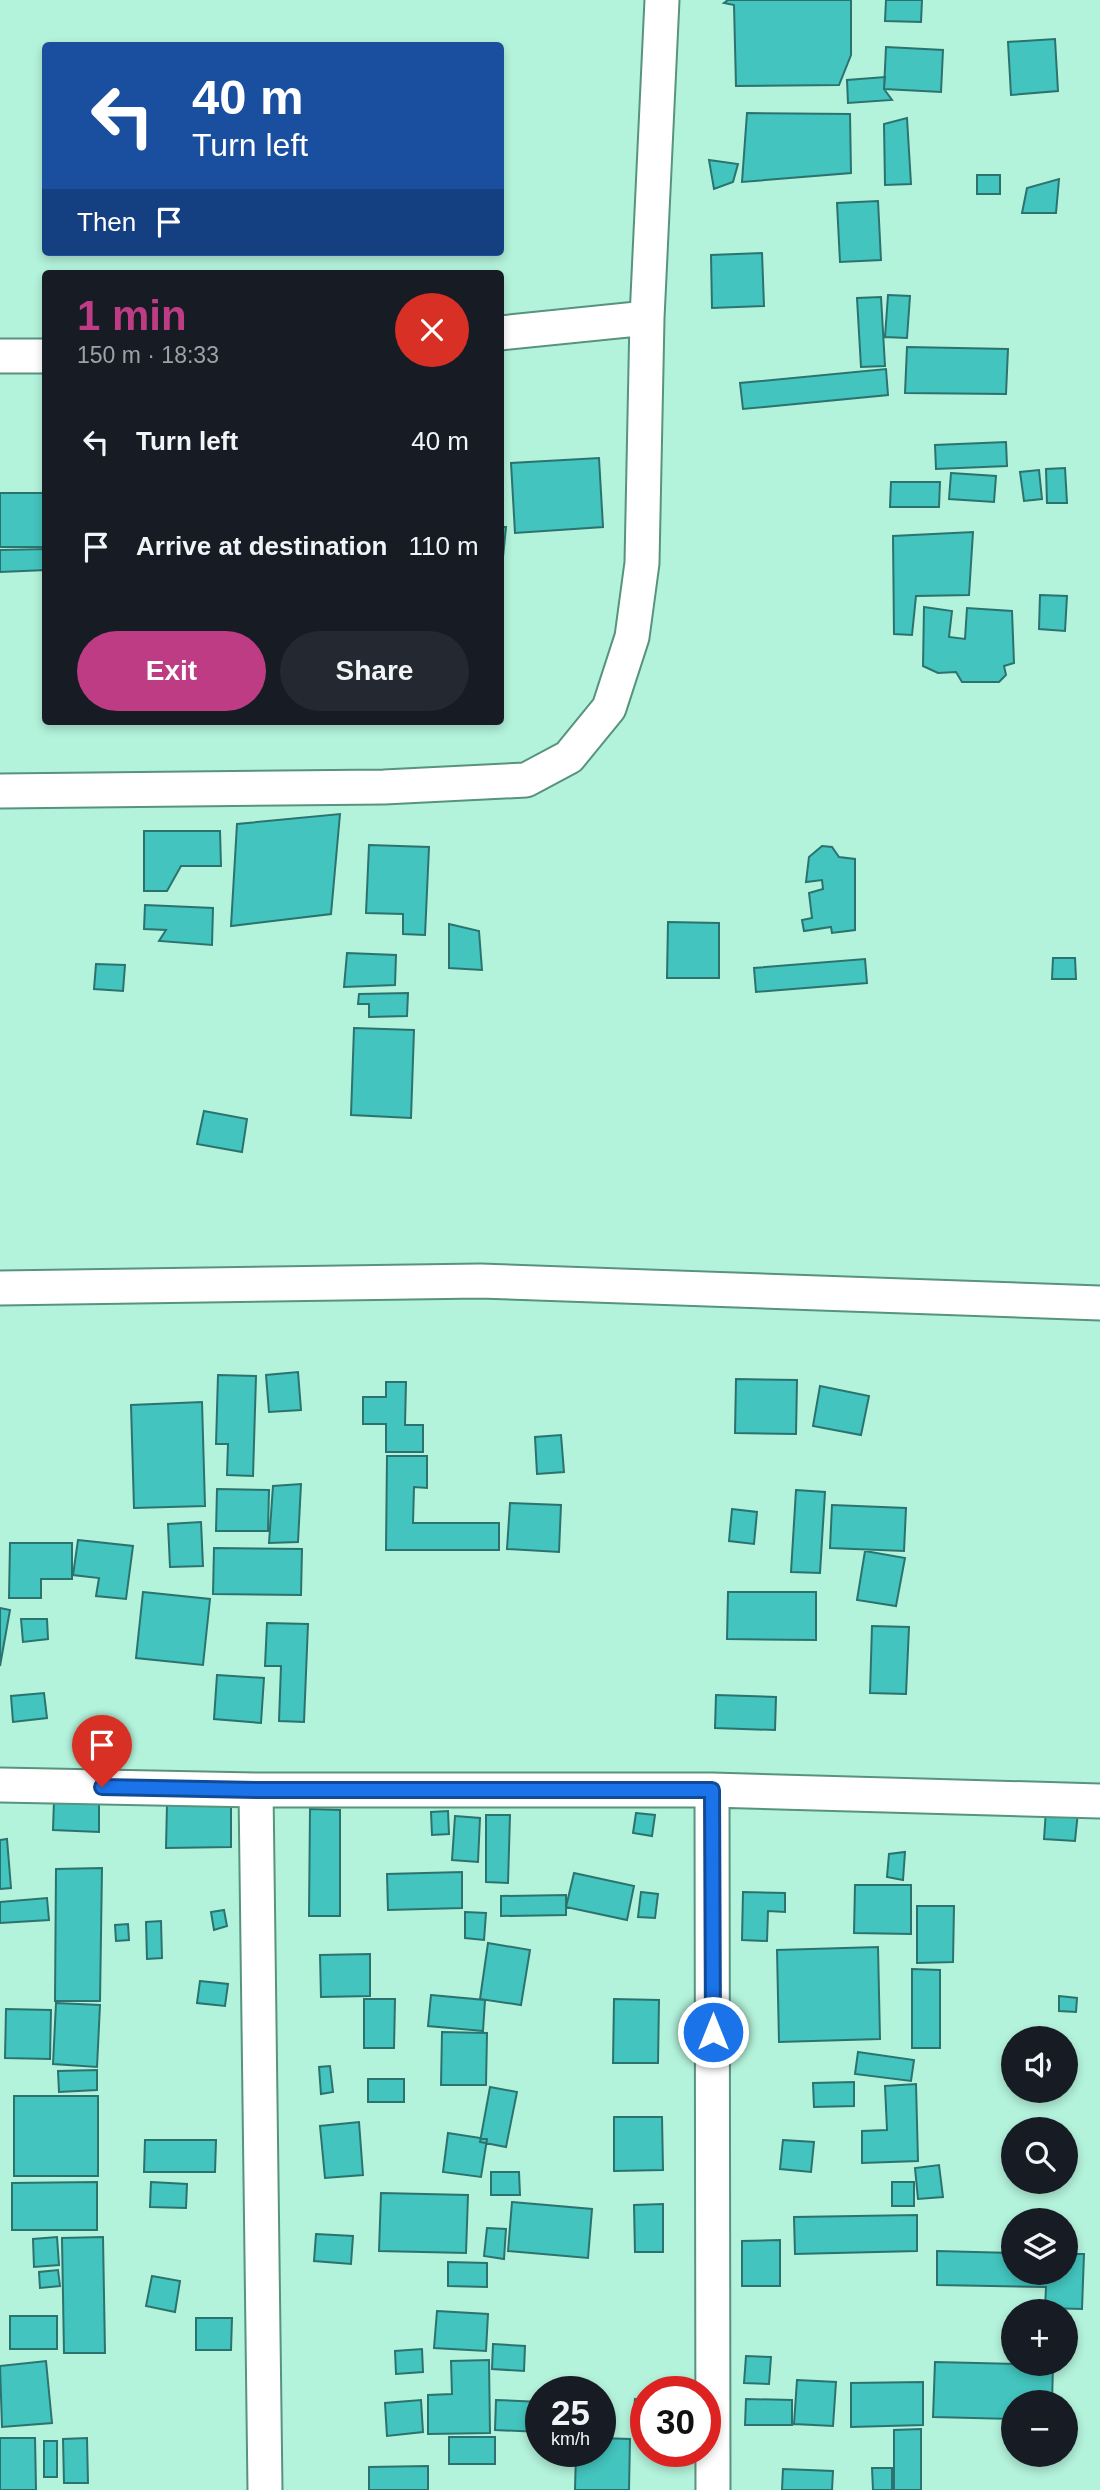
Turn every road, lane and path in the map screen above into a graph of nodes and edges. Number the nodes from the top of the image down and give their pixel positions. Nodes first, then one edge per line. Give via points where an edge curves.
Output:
1 (662, 0) edge
2 (647, 318) junction
3 (504, 333) edge
4 (0, 356) edge
5 (42, 356) edge
6 (0, 792) edge
7 (0, 1288) edge
8 (1100, 1303) edge
9 (0, 1785) edge
10 (256, 1790) junction
11 (712, 1790) junction
12 (1100, 1801) edge
13 (265, 2490) edge
14 (713, 2490) edge

1 - 2 street
2 - 3 street
2 - 6 street via 642,564 632,637 609,708 569,757 526,780 384,787
4 - 5 street
7 - 8 street via 480,1281
9 - 10 street
10 - 11 street
10 - 13 street
11 - 12 street
11 - 14 street

